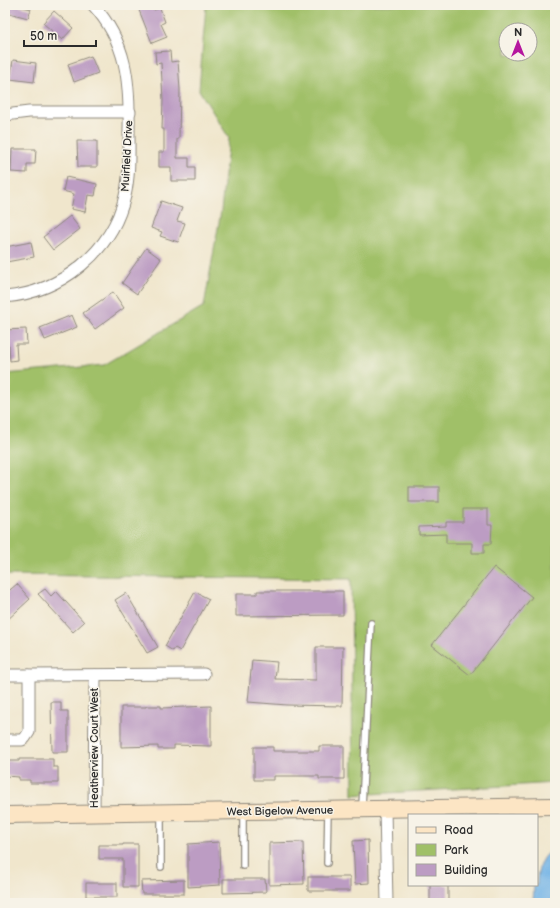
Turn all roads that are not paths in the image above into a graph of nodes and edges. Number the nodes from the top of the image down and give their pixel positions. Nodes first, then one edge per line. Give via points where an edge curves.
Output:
1 (93, 5) edge
2 (130, 112) junction
3 (5, 115) edge
4 (5, 297) edge
5 (371, 623) dead end
6 (204, 674) dead end
7 (5, 675) edge
8 (29, 675) junction
9 (95, 675) junction
10 (5, 740) edge
11 (555, 806) edge
12 (362, 809) junction
13 (385, 809) junction
14 (328, 810) junction
15 (243, 812) junction
16 (161, 813) junction
17 (94, 814) junction
18 (5, 815) edge
19 (327, 863) dead end
20 (243, 866) dead end
21 (161, 867) dead end
22 (387, 903) edge

1 - 2 street, Muirfield Drive via 109,26 122,52 128,81
2 - 3 street via 29,112
2 - 4 street, Muirfield Drive via 128,182 121,211 108,237 89,260 66,277 39,290
5 - 12 lane
6 - 9 street
7 - 8 street, Heatherview Court West
8 - 9 street, Heatherview Court West
8 - 10 street via 29,732 22,740
9 - 17 street, Heatherview Court West
11 - 13 street, West Bigelow Avenue
12 - 13 street, West Bigelow Avenue
12 - 14 street, West Bigelow Avenue
13 - 22 street
14 - 15 street, West Bigelow Avenue
14 - 19 lane
15 - 16 street, West Bigelow Avenue
15 - 20 lane
16 - 17 street, West Bigelow Avenue
16 - 21 lane
17 - 18 street, West Bigelow Avenue

